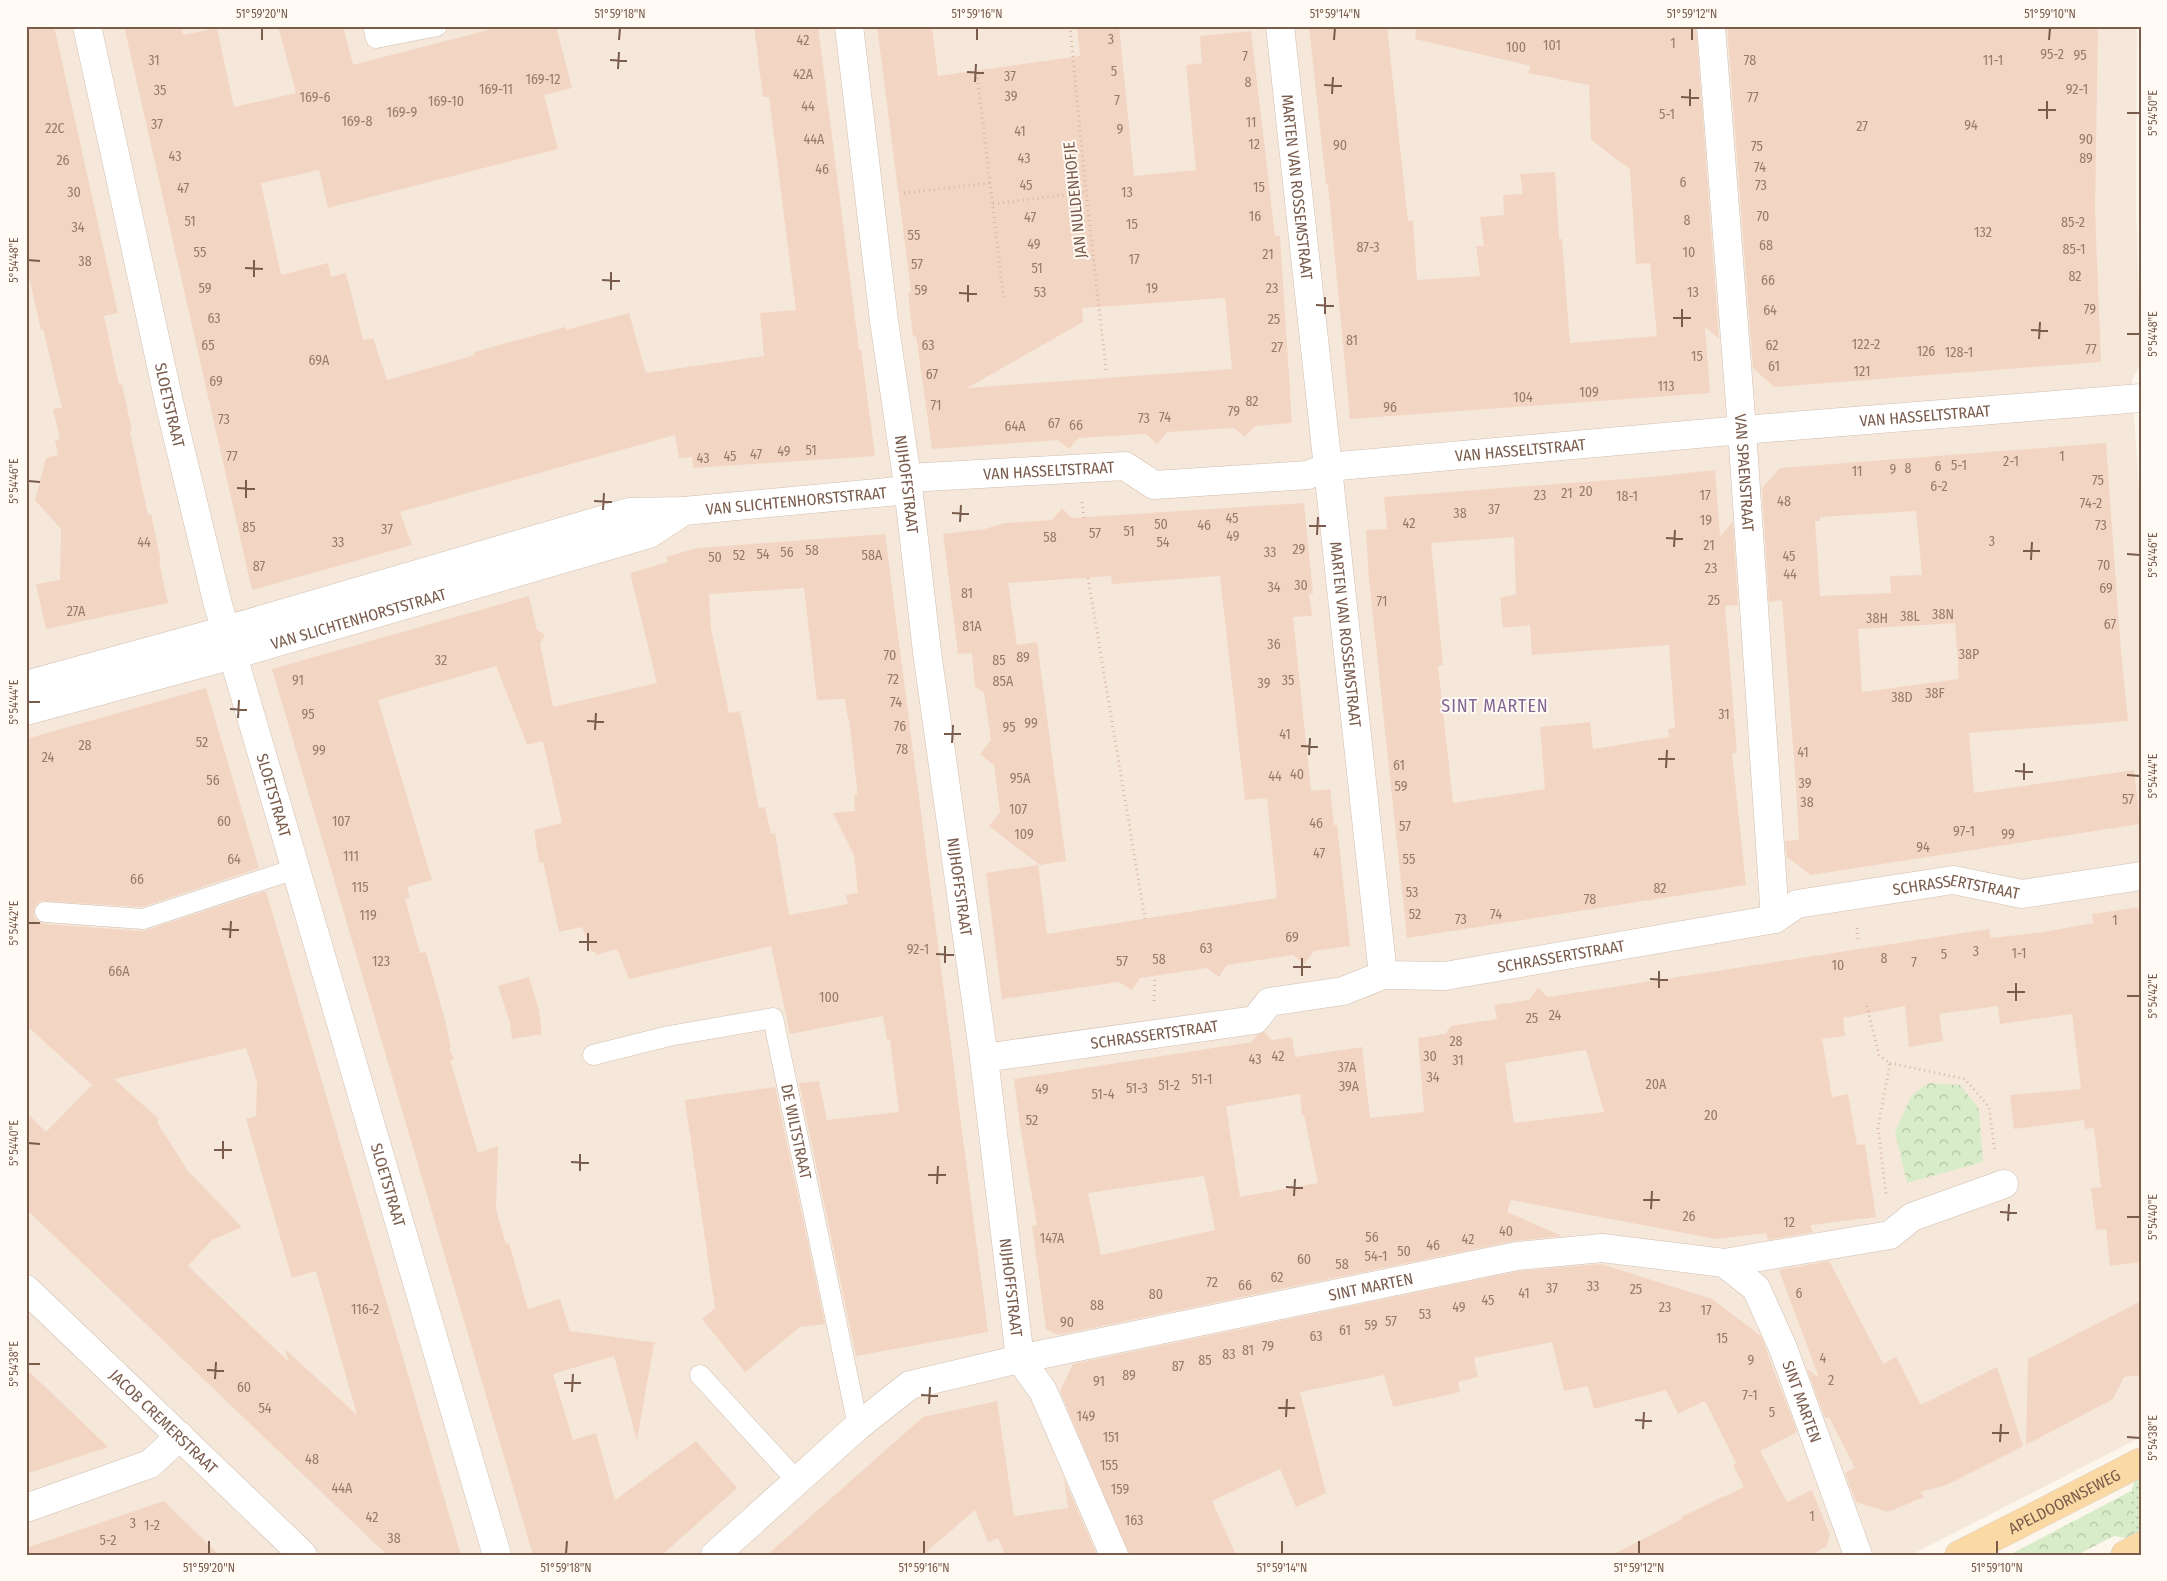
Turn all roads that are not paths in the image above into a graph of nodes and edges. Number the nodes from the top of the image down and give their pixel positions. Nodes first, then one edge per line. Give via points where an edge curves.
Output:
1 (87, 26) edge
2 (373, 26) edge
3 (437, 26) edge
4 (849, 26) edge
5 (1280, 26) edge
6 (1711, 26) edge
7 (2141, 398) edge
8 (1742, 430) junction
9 (1328, 467) junction
10 (908, 484) junction
11 (230, 642) junction
12 (26, 685) edge
13 (26, 711) edge
14 (295, 869) junction
15 (2141, 876) edge
16 (45, 912) dead end
17 (1775, 919) junction
18 (1383, 975) junction
19 (593, 1055) dead end
20 (984, 1058) junction
21 (2002, 1185) road end
22 (1724, 1263) junction
23 (26, 1289) edge
24 (1020, 1359) junction
25 (700, 1376) dead end
26 (858, 1426) junction
27 (180, 1436) junction
28 (2141, 1462) edge
29 (797, 1480) junction
30 (26, 1508) edge
31 (2141, 1546) edge
32 (303, 1555) edge
33 (497, 1555) edge
34 (715, 1555) edge
35 (1114, 1555) edge
36 (1858, 1555) edge
37 (1958, 1555) edge
38 (2124, 1555) edge

1 - 11 street, SLOETSTRAAT via 169,402
2 - 3 lane via 376,38
4 - 10 street, NIJHOFFSTRAAT via 868,198
5 - 9 street, MARTEN VAN ROSSEMSTRAAT
6 - 8 street, VAN SPAENSTRAAT
7 - 8 street, VAN HASSELTSTRAAT
8 - 9 street, VAN HASSELTSTRAAT
8 - 17 street, VAN SPAENSTRAAT
9 - 10 street, VAN HASSELTSTRAAT via 1308,474 1154,485 1125,466
9 - 18 street, MARTEN VAN ROSSEMSTRAAT
10 - 11 street, VAN SLICHTENHORSTSTRAAT via 684,511 649,534
10 - 20 street, NIJHOFFSTRAAT via 927,652
11 - 12 street, VAN SLICHTENHORSTSTRAAT
11 - 13 street, VAN SLICHTENHORSTSTRAAT
11 - 14 street, SLOETSTRAAT
14 - 16 lane via 143,919
14 - 33 street, SLOETSTRAAT
15 - 17 street, SCHRASSERTSTRAAT via 2022,894 1953,880 1797,904
17 - 18 street, SCHRASSERTSTRAAT via 1445,976
18 - 20 street, SCHRASSERTSTRAAT via 1343,991 1269,1002 1255,1020
19 - 26 lane, DE WILTSTRAAT via 669,1036 773,1018
20 - 24 street, NIJHOFFSTRAAT
21 - 22 street, SINT MARTEN via 1912,1217 1890,1235
22 - 24 street, SINT MARTEN via 1602,1248 1517,1256
22 - 36 street, SINT MARTEN via 1756,1288 1783,1348
23 - 27 street, JACOB CREMERSTRAAT
24 - 26 street via 910,1385
24 - 35 street, NIJHOFFSTRAAT via 1043,1391
25 - 29 lane
26 - 29 street
27 - 30 street via 150,1464
27 - 32 street, JACOB CREMERSTRAAT
28 - 37 main road, APELDOORNSEWEG
29 - 34 street
31 - 38 main road

